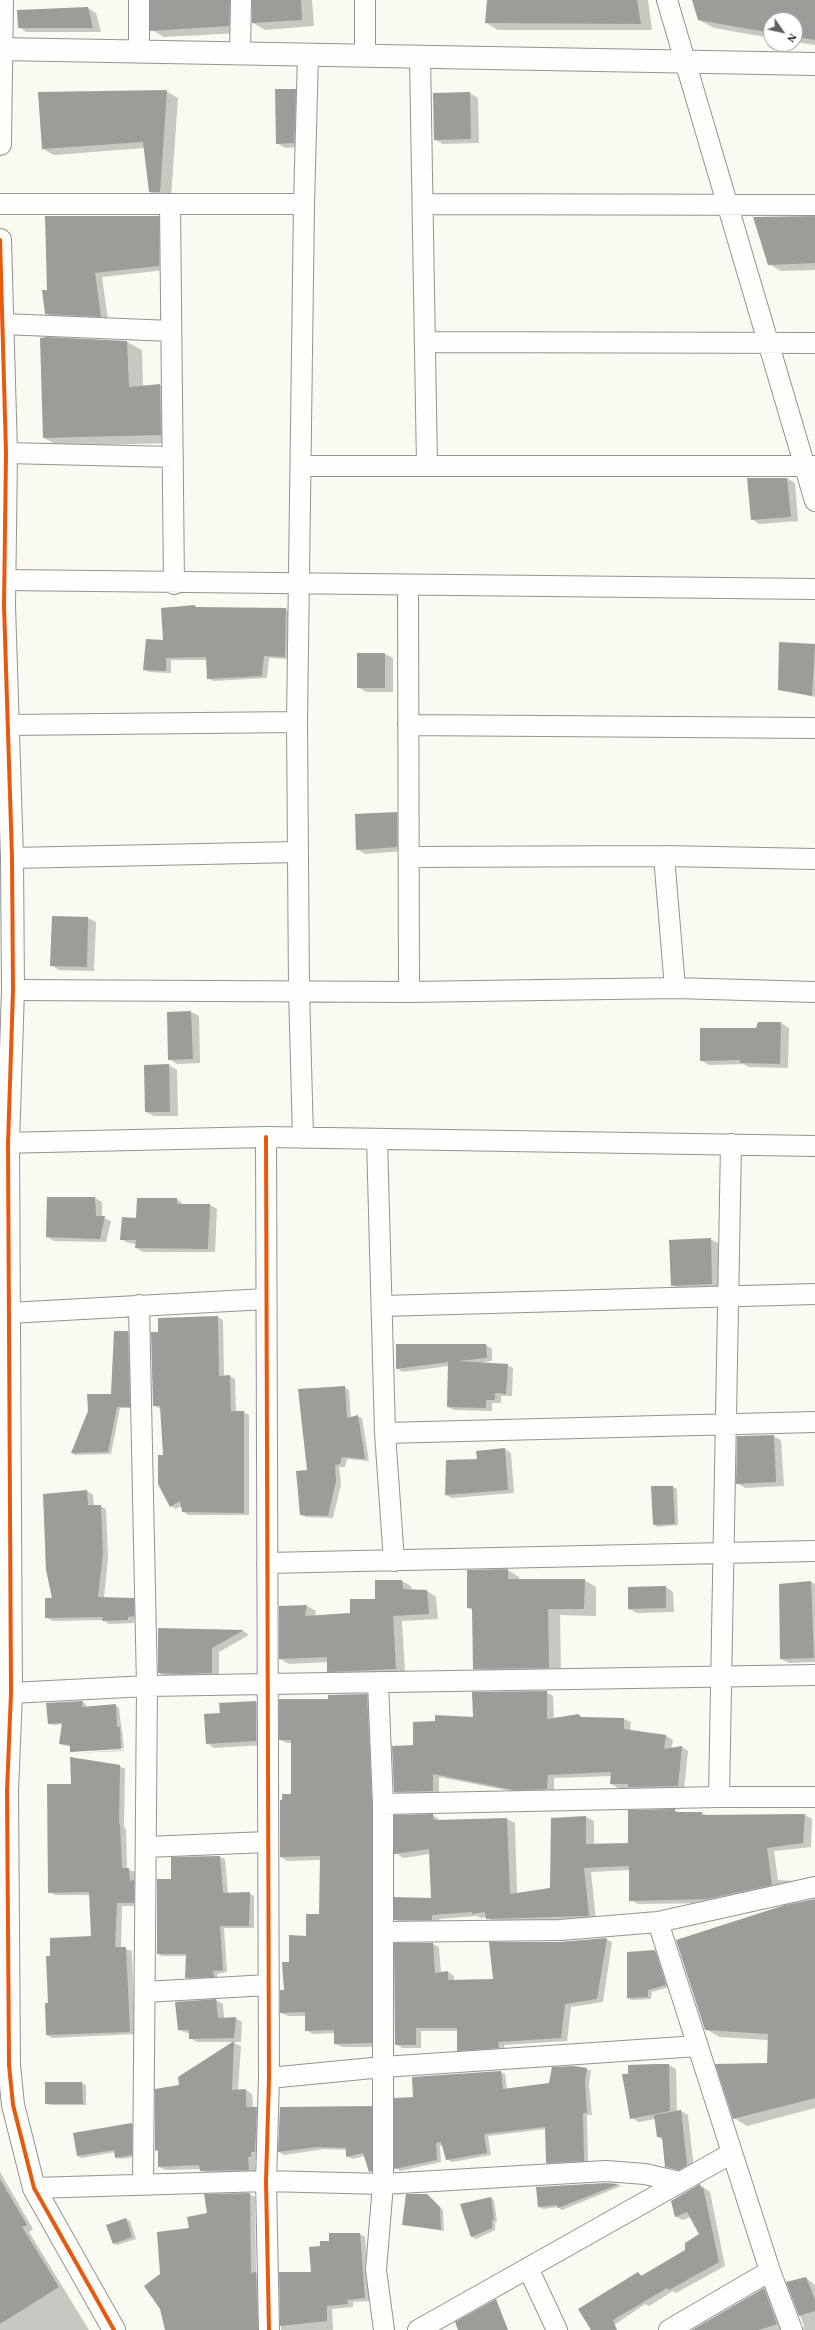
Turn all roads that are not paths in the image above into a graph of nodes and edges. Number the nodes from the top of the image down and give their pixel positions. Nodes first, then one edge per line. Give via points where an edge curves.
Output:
1 (2, 0) edge
2 (139, 0) edge
3 (240, 0) edge
4 (365, 0) edge
5 (667, 0) edge
6 (1, 49) edge
7 (139, 52) junction
8 (240, 54) junction
9 (308, 55) junction
10 (365, 56) junction
11 (420, 57) junction
12 (684, 62) junction
13 (815, 64) edge
14 (0, 144) edge
15 (0, 204) edge
16 (304, 204) junction
17 (423, 204) junction
18 (170, 205) junction
19 (726, 205) junction
20 (815, 205) edge
21 (0, 240) edge
22 (3, 324) junction
23 (171, 331) junction
24 (425, 342) junction
25 (768, 343) junction
26 (815, 343) edge
27 (6, 453) junction
28 (173, 457) junction
29 (301, 466) junction
30 (427, 466) junction
31 (810, 466) edge
32 (815, 501) edge
33 (5, 580) junction
34 (300, 583) junction
35 (174, 584) junction
36 (408, 586) junction
37 (815, 589) edge
38 (2, 606) edge
39 (297, 722) junction
40 (408, 725) junction
41 (815, 728) edge
42 (6, 734) edge
43 (297, 852) junction
44 (664, 856) junction
45 (409, 857) junction
46 (12, 858) junction
47 (815, 859) edge
48 (675, 988) junction
49 (13, 990) junction
50 (299, 990) junction
51 (410, 992) junction
52 (815, 992) edge
53 (266, 1137) junction
54 (303, 1138) junction
55 (377, 1139) junction
56 (4, 1143) edge
57 (732, 1144) junction
58 (815, 1146) edge
59 (4, 1281) edge
60 (815, 1294) edge
61 (728, 1296) junction
62 (266, 1298) junction
63 (139, 1305) junction
64 (382, 1306) junction
65 (9, 1314) junction
66 (815, 1422) edge
67 (725, 1424) junction
68 (385, 1433) junction
69 (815, 1551) edge
70 (725, 1553) junction
71 (394, 1561) junction
72 (267, 1564) junction
73 (5, 1658) edge
74 (815, 1674) edge
75 (723, 1676) junction
76 (378, 1682) junction
77 (267, 1684) junction
78 (148, 1686) junction
79 (11, 1693) junction
80 (4, 1791) edge
81 (719, 1797) junction
82 (815, 1797) edge
83 (383, 1804) junction
84 (267, 1842) junction
85 (146, 1847) junction
86 (815, 1887) edge
87 (658, 1922) junction
88 (384, 1932) junction
89 (268, 1986) junction
90 (145, 1992) junction
91 (698, 2046) junction
92 (383, 2067) junction
93 (269, 2078) junction
94 (6, 2108) edge
95 (732, 2153) junction
96 (266, 2181) junction
97 (680, 2182) junction
98 (143, 2184) junction
99 (383, 2184) junction
100 (34, 2188) junction
101 (528, 2268) junction
102 (770, 2271) junction
103 (114, 2330) edge
104 (269, 2330) edge
105 (384, 2330) edge
106 (418, 2330) edge
107 (557, 2330) edge
108 (669, 2330) edge
109 (792, 2330) edge

1 - 6 street
2 - 7 street
3 - 8 street
4 - 10 street
5 - 12 street
6 - 7 street
6 - 14 street
7 - 8 street
8 - 9 street
9 - 10 street
9 - 16 street
10 - 11 street
11 - 12 street
11 - 17 street
12 - 13 street
12 - 19 street
15 - 18 street
16 - 18 street
16 - 29 street
17 - 19 street
17 - 24 street
18 - 23 street
19 - 20 street
19 - 25 street
21 - 22 street
22 - 23 street
22 - 27 street
23 - 28 street
24 - 25 street
24 - 30 street
25 - 26 street
25 - 31 street
27 - 28 street
27 - 33 street
28 - 35 street
29 - 30 street
29 - 34 street
30 - 31 street
31 - 32 street
33 - 35 street
33 - 38 street
34 - 35 street
34 - 36 street
34 - 39 street
36 - 37 street
36 - 40 street
38 - 42 street
39 - 42 street
39 - 43 street
40 - 41 street
40 - 45 street
42 - 46 street
43 - 46 street
43 - 50 street
44 - 45 street
44 - 47 street
44 - 48 street
45 - 51 street
46 - 49 street
48 - 51 street
48 - 52 street
49 - 50 street
49 - 56 street
50 - 51 street
50 - 54 street
53 - 54 street
53 - 56 street
53 - 62 street
54 - 55 street
55 - 57 street
55 - 64 street
56 - 59 street
57 - 58 street
57 - 61 street
59 - 65 street
60 - 61 street
61 - 64 street
61 - 67 street
62 - 63 street
62 - 72 street
63 - 65 street
63 - 78 street
64 - 68 street
65 - 73 street
66 - 67 street
67 - 68 street
67 - 70 street
68 - 71 street
69 - 70 street
70 - 71 street
70 - 75 street
71 - 72 street
72 - 77 street
73 - 79 street
74 - 75 street
75 - 76 street
75 - 81 street
76 - 77 street
76 - 83 street
77 - 78 street
77 - 84 street
78 - 79 street
78 - 85 street
79 - 80 street
80 - 94 street via 9,2065
81 - 82 street
81 - 83 street
83 - 88 street
84 - 85 street
84 - 89 street
85 - 90 street
86 - 87 street
87 - 88 street via 560,1930
87 - 91 street
88 - 92 street
89 - 90 street
89 - 93 street
90 - 98 street
91 - 92 street
91 - 95 street
92 - 93 street
92 - 99 street
93 - 96 street
94 - 100 street
95 - 97 street
95 - 102 street
96 - 98 street
96 - 99 street
96 - 104 street
97 - 99 street via 645,2174 606,2171
97 - 101 street
98 - 100 street
99 - 105 street via 376,2270
100 - 103 street
101 - 106 street
101 - 107 street
102 - 108 street
102 - 109 street

